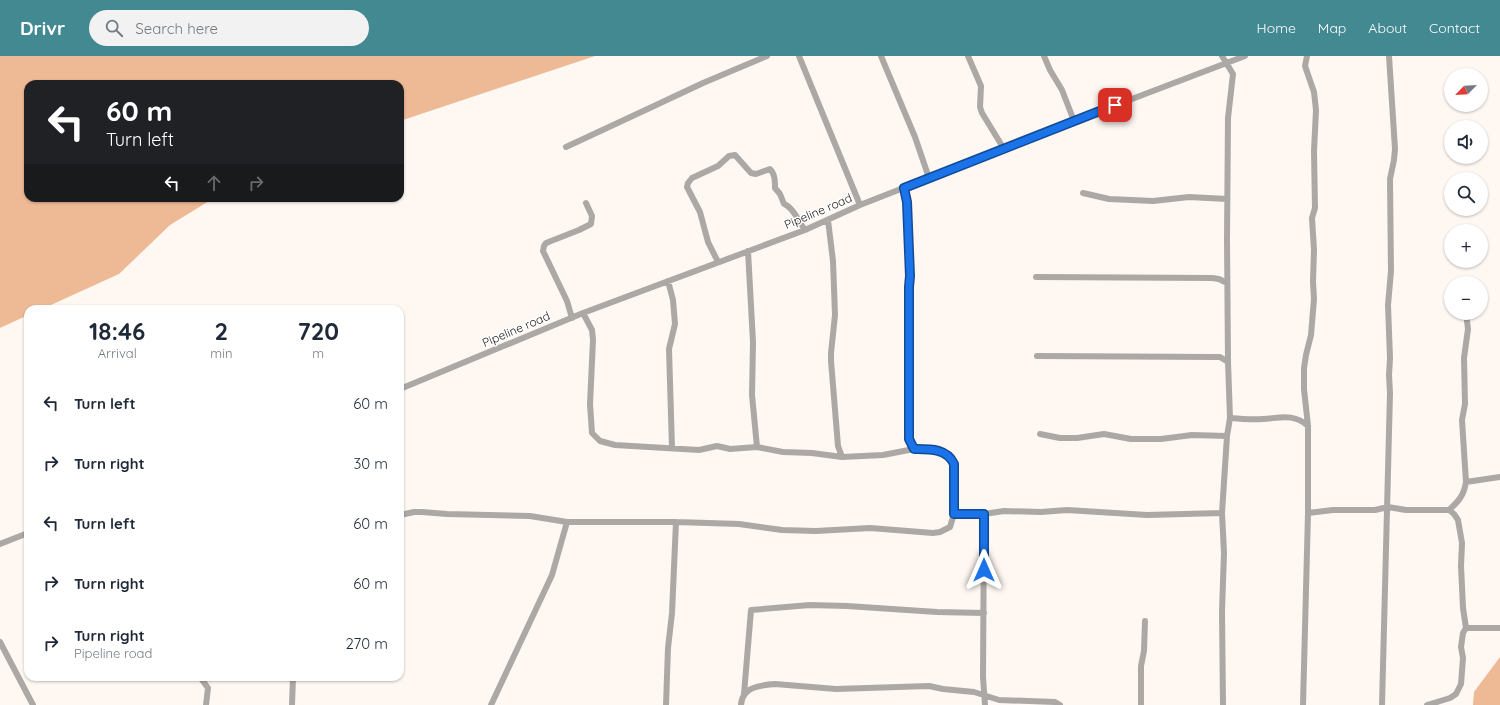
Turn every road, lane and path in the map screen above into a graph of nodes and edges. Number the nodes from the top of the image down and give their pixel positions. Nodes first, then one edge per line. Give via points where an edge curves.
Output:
1 (767, 56) edge
2 (798, 56) edge
3 (881, 56) edge
4 (968, 56) edge
5 (1044, 56) edge
6 (1222, 56) edge
7 (1245, 56) edge
8 (1307, 56) edge
9 (1389, 56) edge
10 (1226, 64) junction
11 (1074, 121) junction
12 (566, 147) dead end
13 (1004, 149) junction
14 (929, 178) junction
15 (904, 188) junction
16 (1083, 194) dead end
17 (1228, 199) junction
18 (586, 203) dead end
19 (860, 205) junction
20 (828, 220) junction
21 (805, 230) junction
22 (748, 251) junction
23 (718, 262) junction
24 (1036, 277) dead end
25 (668, 281) junction
26 (1227, 283) junction
27 (583, 313) junction
28 (572, 318) junction
29 (1467, 320) edge
30 (1037, 356) dead end
31 (1228, 362) junction
32 (404, 387) edge
33 (1230, 418) junction
34 (1308, 426) junction
35 (1040, 434) dead end
36 (1228, 436) junction
37 (757, 447) junction
38 (672, 448) junction
39 (914, 449) junction
40 (842, 457) junction
41 (1500, 477) edge
42 (1466, 482) junction
43 (1388, 507) junction
44 (1449, 510) junction
45 (1222, 513) junction
46 (1308, 513) junction
47 (404, 514) edge
48 (954, 514) junction
49 (984, 514) junction
50 (567, 522) junction
51 (676, 522) junction
52 (24, 535) edge
53 (0, 544) edge
54 (984, 613) junction
55 (1145, 621) dead end
56 (1466, 628) junction
57 (1499, 628) dead end
58 (0, 642) edge
59 (203, 681) edge
60 (293, 681) edge
61 (744, 694) junction
62 (985, 694) junction
63 (33, 705) edge
64 (206, 705) edge
65 (292, 705) edge
66 (491, 705) edge
67 (666, 705) edge
68 (741, 705) edge
69 (985, 705) edge
70 (1060, 705) edge
71 (1141, 705) edge
72 (1223, 705) edge
73 (1304, 705) edge
74 (1382, 705) edge
75 (1427, 705) edge

1 - 12 street
2 - 19 street
3 - 14 street
4 - 13 street via 981,86 982,113
5 - 11 street via 1062,90
6 - 10 street
7 - 10 street, Pipeline road
8 - 34 street via 1305,66 1314,92 1316,110 1315,208 1312,218 1314,299 1311,335 1304,368
9 - 43 street via 1395,149 1390,178
10 - 11 street, Pipeline road
10 - 17 street via 1233,74 1228,112
11 - 13 street, Pipeline road
13 - 14 street, Pipeline road
14 - 15 street, Pipeline road
15 - 19 street, Pipeline road
15 - 39 street via 907,202 910,276 909,439
16 - 17 street via 1109,200 1153,201 1189,197
17 - 26 street
18 - 28 street via 592,216 591,224 546,243 543,251 567,301
19 - 20 street, Pipeline road
20 - 21 street, Pipeline road
20 - 40 street via 835,315 830,353 838,446
21 - 22 street, Pipeline road
21 - 23 street via 792,209 784,204 775,188 775,180 770,169 756,174 751,173 735,155 729,156 718,166 692,178 687,187 700,212 708,242
22 - 23 street, Pipeline road
22 - 37 street via 752,395
23 - 25 street, Pipeline road
24 - 26 street via 1212,278
25 - 27 street, Pipeline road
25 - 38 street via 675,324 669,349
26 - 31 street
27 - 28 street, Pipeline road
27 - 38 street via 592,330 593,340 590,404 592,433 600,441 615,444
28 - 32 street, Pipeline road
29 - 42 street via 1464,358 1465,404 1462,420
30 - 31 street via 1220,357
31 - 33 street
33 - 34 street via 1287,417 1302,420
33 - 36 street
34 - 46 street
35 - 36 street via 1077,438 1104,434 1131,439 1192,435
36 - 45 street
37 - 38 street via 730,450 717,446 699,450
37 - 40 street
39 - 40 street via 883,455
39 - 48 street via 936,449 953,460
41 - 42 street
42 - 44 street via 1461,497
43 - 44 street via 1406,510
43 - 46 street via 1375,510
43 - 74 street
44 - 56 street via 1458,520 1462,543 1462,601
45 - 49 street via 1147,515 1067,510 1004,511
45 - 72 street
46 - 73 street
47 - 50 street via 422,512 530,516
48 - 49 street
48 - 51 street via 950,527 940,532 870,528 782,530 739,524
49 - 54 street
50 - 51 street
50 - 66 street via 552,575
51 - 67 street
52 - 53 street
54 - 61 street via 810,605 750,610
54 - 62 street
55 - 71 street
56 - 57 street
56 - 75 street via 1461,641 1463,658 1461,684 1458,690 1450,698
58 - 63 street
59 - 64 street via 208,688
60 - 65 street
61 - 62 street via 756,687 775,684 836,689 929,686
61 - 68 street
62 - 69 street
62 - 70 street via 999,700 1055,702

